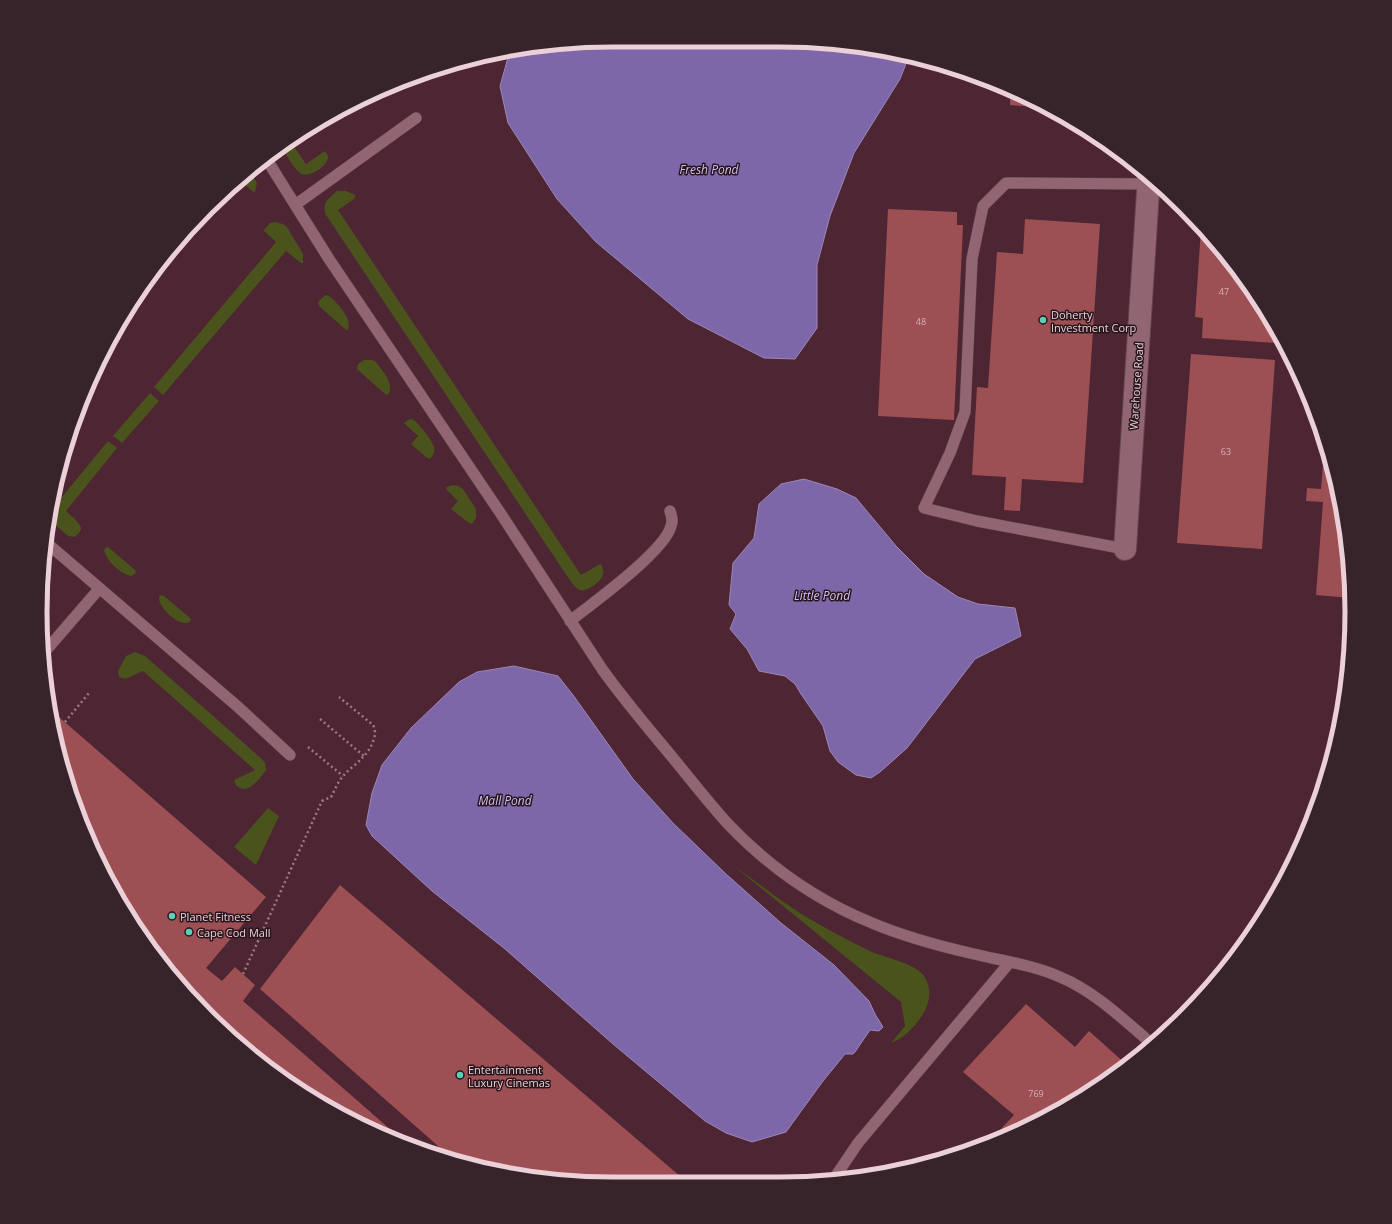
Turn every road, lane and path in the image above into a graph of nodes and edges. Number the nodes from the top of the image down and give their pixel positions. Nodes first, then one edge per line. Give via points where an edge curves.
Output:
1 (416, 118) dead end
2 (269, 163) edge
3 (1144, 180) edge
4 (1148, 183) edge
5 (295, 205) junction
6 (670, 511) dead end
7 (51, 549) edge
8 (1125, 549) joint
9 (99, 588) junction
10 (570, 621) junction
11 (48, 649) edge
12 (89, 693) dead end
13 (339, 697) dead end
14 (320, 719) dead end
15 (65, 722) dead end
16 (308, 746) dead end
17 (290, 755) dead end
18 (364, 756) junction
19 (343, 776) junction
20 (1010, 962) junction
21 (243, 974) dead end
22 (1148, 1041) edge
23 (837, 1174) edge

1 - 5 lane
2 - 5 lane
3 - 8 lane via 1006,183 983,206 972,260 965,412 950,453 924,508 976,521
4 - 8 street, Warehouse Road
5 - 10 lane
6 - 10 lane via 671,528 663,542 650,556
7 - 9 lane
9 - 11 lane
9 - 17 lane
10 - 20 lane via 620,693 728,824 757,852 816,896 871,923 916,939
12 - 15 path
13 - 18 path via 376,729
14 - 18 path
16 - 19 path
18 - 19 path
19 - 21 path via 331,797 322,801
20 - 22 lane via 1037,968 1062,978 1106,1004
20 - 23 lane via 858,1143

